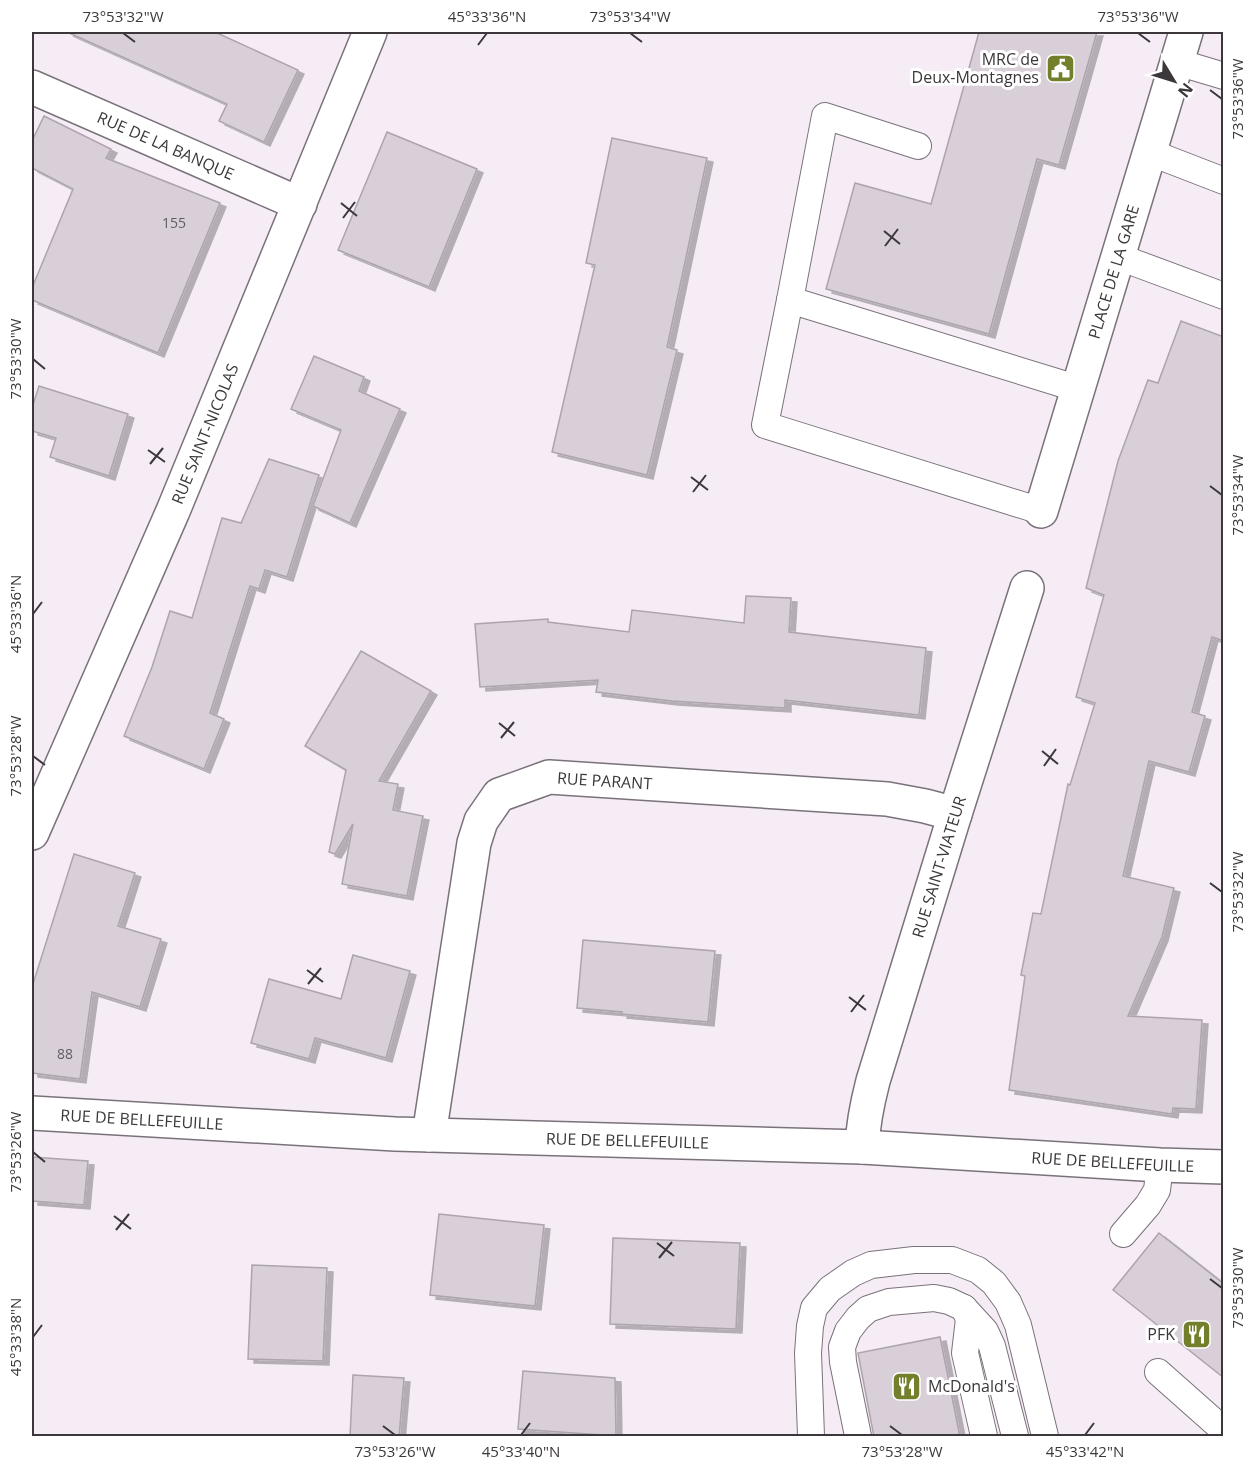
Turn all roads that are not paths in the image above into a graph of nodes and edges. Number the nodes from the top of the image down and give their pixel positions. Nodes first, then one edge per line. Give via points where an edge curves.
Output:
1 (370, 32) edge
2 (1182, 47) edge
3 (1224, 76) edge
4 (32, 87) edge
5 (918, 146) dead end
6 (1149, 152) junction
7 (1224, 181) edge
8 (300, 204) junction
9 (1119, 257) junction
10 (1224, 296) edge
11 (790, 300) junction
12 (1079, 389) junction
13 (1041, 511) joint
14 (1027, 588) dead end
15 (955, 814) junction
16 (32, 833) edge
17 (32, 1113) edge
18 (429, 1135) junction
19 (862, 1148) junction
20 (1160, 1165) junction
21 (1224, 1167) edge
22 (1123, 1234) dead end
23 (964, 1308) junction
24 (1158, 1372) dead end
25 (1218, 1429) edge
26 (811, 1437) edge
27 (858, 1437) edge
28 (984, 1437) edge
29 (1015, 1437) edge
30 (1045, 1437) edge

1 - 8 street, RUE SAINT-NICOLAS
2 - 3 lane
2 - 6 street, PLACE DE LA GARE
4 - 8 street, RUE DE LA BANQUE
5 - 11 lane via 825,116
6 - 7 lane
6 - 9 street, PLACE DE LA GARE
8 - 16 street, RUE SAINT-NICOLAS via 173,511
9 - 10 lane
9 - 12 street, PLACE DE LA GARE
11 - 12 lane
11 - 13 lane via 765,425
12 - 13 street, PLACE DE LA GARE
14 - 15 street, RUE SAINT-VIATEUR
15 - 18 street, RUE PARANT via 887,799 549,777 499,795 481,821 474,843
15 - 19 street, RUE SAINT-VIATEUR via 868,1099
17 - 18 street, RUE DE BELLEFEUILLE
18 - 19 street, RUE DE BELLEFEUILLE
19 - 20 street, RUE DE BELLEFEUILLE
20 - 21 street, RUE DE BELLEFEUILLE
20 - 22 lane via 1157,1190
23 - 27 lane via 934,1298 911,1299 889,1302 858,1318 842,1347
23 - 28 lane via 969,1319 965,1353
23 - 29 lane via 985,1331 992,1346
24 - 25 lane
26 - 30 lane via 808,1353 814,1308 830,1289 871,1265 952,1260 978,1270 1008,1302 1018,1325

